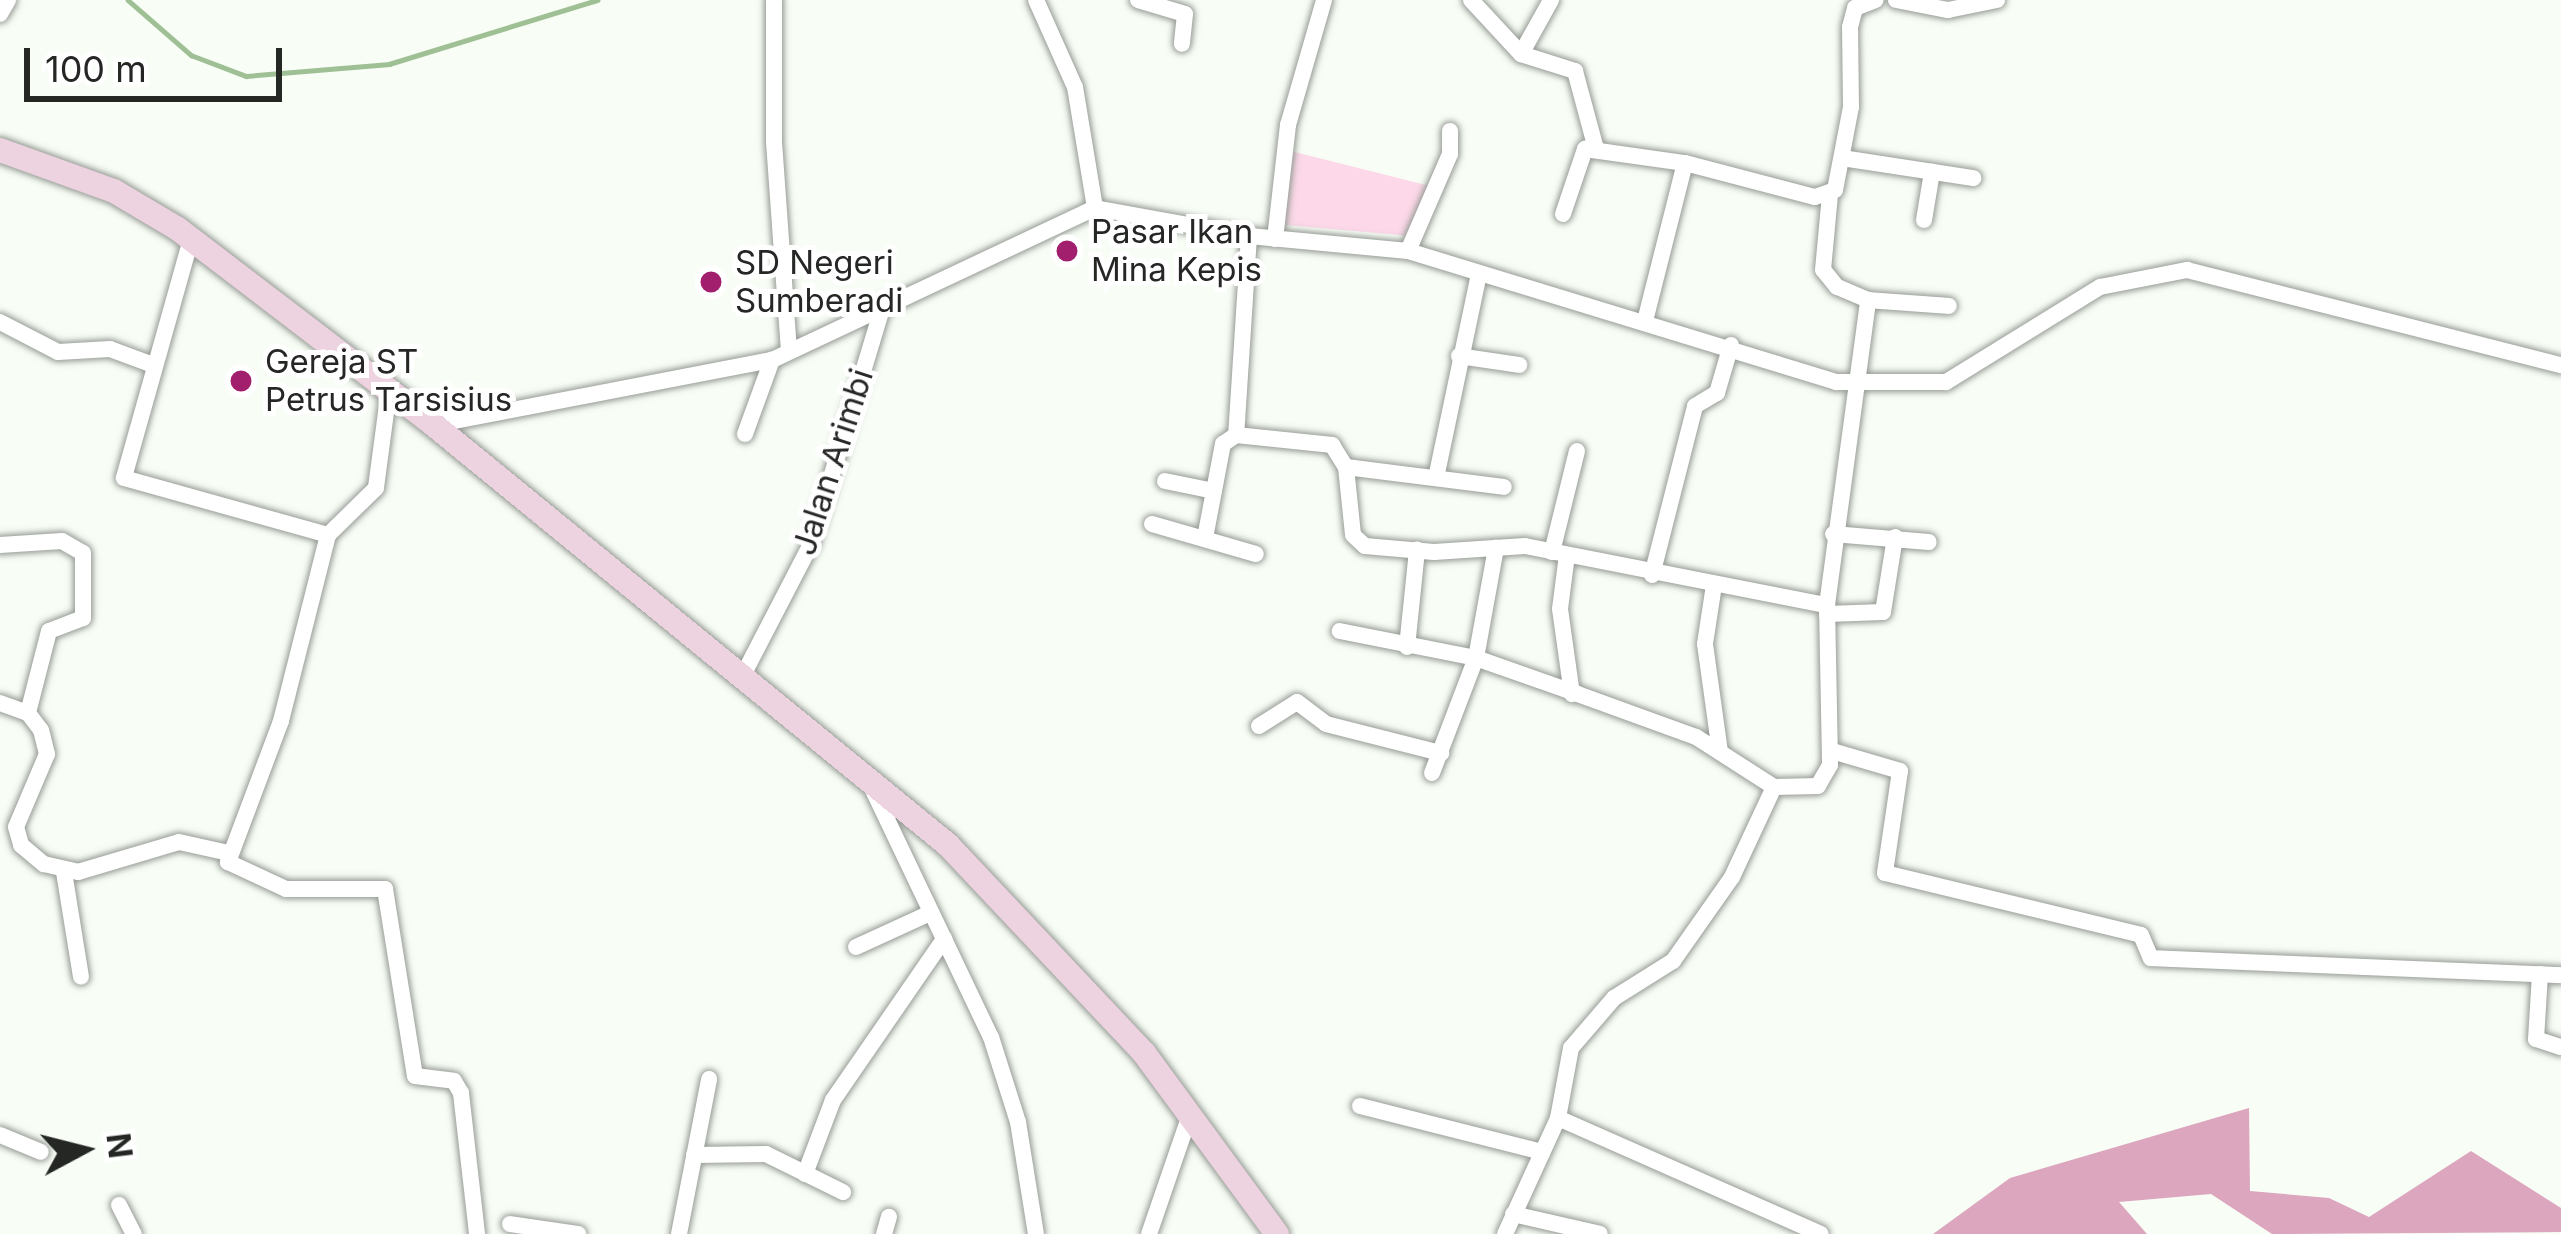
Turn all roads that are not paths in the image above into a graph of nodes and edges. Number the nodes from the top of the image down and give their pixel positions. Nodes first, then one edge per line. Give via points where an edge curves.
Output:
1 (8, 0) edge
2 (774, 0) edge
3 (1036, 0) edge
4 (1138, 0) edge
5 (1324, 0) edge
6 (1471, 0) edge
7 (1551, 0) edge
8 (1876, 0) edge
9 (1895, 0) edge
10 (1996, 0) edge
11 (0, 14) edge
12 (1182, 44) dead end
13 (1522, 53) junction
14 (1450, 131) dead end
15 (1595, 145) junction
16 (0, 150) edge
17 (1842, 158) junction
18 (1685, 163) junction
19 (1932, 172) junction
20 (1973, 178) dead end
21 (1830, 195) junction
22 (1095, 208) junction
23 (1563, 214) dead end
24 (1924, 220) dead end
25 (1250, 236) junction
26 (191, 239) junction
27 (1275, 239) junction
28 (1408, 251) junction
29 (1479, 274) junction
30 (1868, 300) junction
31 (883, 305) junction
32 (1949, 306) dead end
33 (1645, 321) junction
34 (0, 322) edge
35 (1731, 344) junction
36 (780, 356) junction
37 (1459, 356) junction
38 (153, 364) junction
39 (1519, 365) dead end
40 (2561, 365) edge
41 (1853, 383) junction
42 (389, 390) junction
43 (434, 425) junction
44 (745, 434) dead end
45 (1236, 435) junction
46 (1577, 452) dead end
47 (1346, 467) junction
48 (1436, 478) junction
49 (1165, 481) dead end
50 (1504, 487) dead end
51 (1214, 491) junction
52 (1152, 524) dead end
53 (1833, 534) junction
54 (328, 535) junction
55 (1895, 537) junction
56 (1205, 538) junction
57 (1929, 542) dead end
58 (0, 545) edge
59 (1496, 548) junction
60 (1418, 550) junction
61 (1256, 554) dead end
62 (1559, 554) junction
63 (1652, 575) junction
64 (1714, 585) junction
65 (1827, 609) junction
66 (1340, 631) dead end
67 (1407, 647) junction
68 (1476, 658) junction
69 (741, 680) junction
70 (1572, 694) junction
71 (0, 703) edge
72 (28, 713) junction
73 (1259, 726) dead end
74 (1832, 751) junction
75 (1720, 752) junction
76 (1441, 753) junction
77 (1432, 773) dead end
78 (1774, 787) junction
79 (872, 788) junction
80 (229, 853) junction
81 (64, 872) junction
82 (929, 913) junction
83 (944, 939) junction
84 (856, 947) dead end
85 (2540, 974) junction
86 (2561, 974) edge
87 (81, 977) dead end
88 (2561, 1047) edge
89 (709, 1078) dead end
90 (1360, 1106) dead end
91 (1558, 1118) junction
92 (1188, 1121) junction
93 (0, 1135) edge
94 (41, 1152) dead end
95 (1542, 1152) junction
96 (694, 1155) junction
97 (805, 1174) junction
98 (843, 1192) dead end
99 (119, 1205) dead end
100 (1513, 1214) junction
101 (510, 1224) dead end
102 (134, 1234) edge
103 (477, 1234) edge
104 (578, 1234) edge
105 (680, 1234) edge
106 (1036, 1234) edge
107 (1149, 1234) edge
108 (1277, 1234) edge
109 (1505, 1234) edge
110 (1600, 1234) edge
111 (1821, 1234) edge

1 - 11 street
2 - 36 street
3 - 22 street via 1075,87
4 - 12 street via 1185,14
5 - 27 street via 1288,124
6 - 13 street
7 - 13 street
8 - 17 street via 1855,8 1850,27
9 - 10 street via 1948,10
13 - 15 street via 1575,71
14 - 28 street via 1450,154
15 - 18 street
15 - 23 street via 1576,162
16 - 26 main road via 114,191
17 - 19 street
17 - 21 street
18 - 21 street
18 - 33 street
19 - 20 street
19 - 24 street
21 - 30 street via 1823,270 1837,287
22 - 25 street
22 - 31 street
25 - 27 street
25 - 45 street
26 - 38 street
26 - 42 main road
27 - 28 street
28 - 29 street
29 - 33 street
29 - 37 street
30 - 32 street
30 - 41 street
31 - 36 street
31 - 69 street, Jalan Arimbi via 811,544
33 - 35 street
34 - 38 street via 58,352 110,349
35 - 41 street
35 - 63 street via 1717,393 1695,406
36 - 43 street
36 - 44 street
37 - 39 street
37 - 48 street
38 - 54 street via 124,478
40 - 41 street via 2187,271 2081,296 1946,382
41 - 53 street
42 - 43 main road
42 - 54 street via 376,488
43 - 69 main road
45 - 47 street via 1317,438
45 - 51 street via 1223,444
46 - 62 street
47 - 48 street
47 - 60 street via 1358,542
48 - 50 street
49 - 51 street
51 - 56 street
52 - 56 street
53 - 55 street
53 - 65 street
54 - 80 street via 281,721
55 - 57 street
55 - 65 street via 1883,612
56 - 61 street
58 - 72 street via 62,542 82,553 83,618 49,631
59 - 60 street
59 - 62 street
59 - 68 street
60 - 67 street
62 - 63 street
62 - 70 street
63 - 64 street
64 - 65 street
64 - 75 street via 1706,662
65 - 74 street
66 - 67 street
67 - 68 street
68 - 70 street
68 - 76 street
69 - 79 main road
70 - 75 street
71 - 72 street
72 - 81 street via 47,754 16,827 21,845
73 - 76 street via 1298,702 1326,724
74 - 78 street via 1818,786
74 - 85 street via 1900,771 1882,870 1915,884 2141,935 2151,958
75 - 78 street
76 - 77 street
78 - 91 street via 1732,877 1673,961 1585,1025 1571,1048
79 - 82 street
79 - 92 main road via 948,845 1067,965 1144,1053
80 - 81 street via 162,843
80 - 103 street via 232,870 286,889 385,890 415,1076 454,1082 461,1093
81 - 87 street
82 - 83 street
82 - 84 street
83 - 97 street via 832,1100
83 - 106 street via 991,1037 1018,1122
85 - 86 street
85 - 88 street via 2536,1039
89 - 96 street
90 - 95 street
91 - 95 street
91 - 111 street
92 - 107 street
92 - 108 main road
93 - 94 street
95 - 100 street
96 - 97 street via 766,1154
96 - 105 street
97 - 98 street
99 - 102 street
100 - 109 street
100 - 110 street
101 - 104 street

